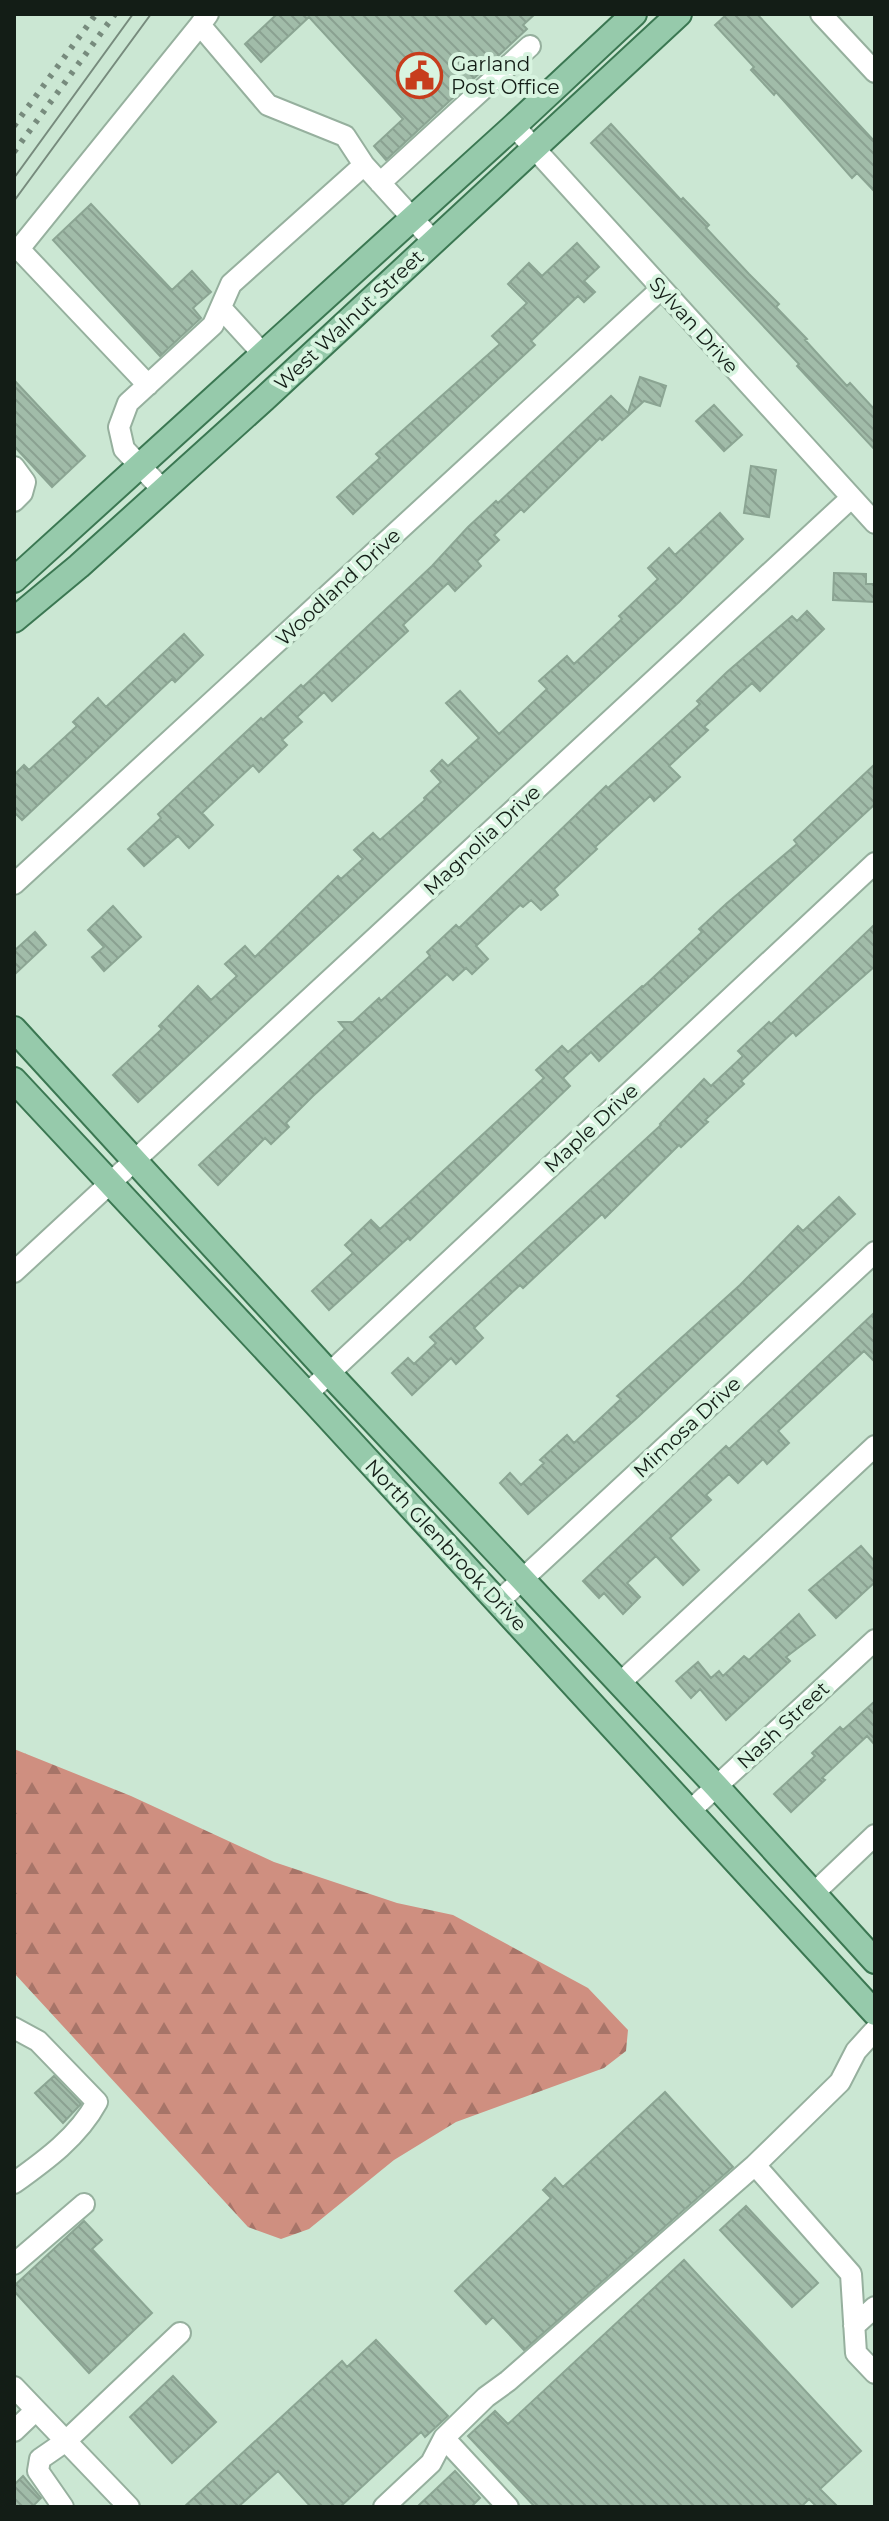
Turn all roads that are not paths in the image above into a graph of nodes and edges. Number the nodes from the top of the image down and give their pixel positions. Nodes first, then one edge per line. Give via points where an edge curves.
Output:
1 (679, 14) edge
2 (821, 14) edge
3 (626, 17) edge
4 (204, 20) edge
5 (530, 46) dead end
6 (875, 72) edge
7 (514, 126) junction
8 (534, 148) junction
9 (364, 165) junction
10 (380, 183) junction
11 (413, 218) junction
12 (434, 242) junction
13 (661, 289) junction
14 (221, 308) junction
15 (263, 354) junction
16 (148, 385) junction
17 (140, 466) junction
18 (14, 467) edge
19 (163, 490) junction
20 (851, 498) junction
21 (14, 501) edge
22 (875, 523) edge
23 (14, 580) edge
24 (14, 620) edge
25 (875, 863) edge
26 (14, 884) edge
27 (14, 1029) edge
28 (14, 1080) edge
29 (135, 1162) junction
30 (113, 1184) junction
31 (875, 1252) edge
32 (14, 1272) edge
33 (329, 1373) junction
34 (307, 1394) junction
35 (875, 1446) edge
36 (523, 1579) junction
37 (498, 1602) junction
38 (875, 1640) edge
39 (620, 1683) junction
40 (717, 1787) junction
41 (691, 1810) junction
42 (875, 1835) edge
43 (813, 1894) junction
44 (875, 1961) edge
45 (875, 2013) edge
46 (14, 2028) edge
47 (875, 2030) edge
48 (755, 2165) junction
49 (14, 2183) edge
50 (84, 2204) dead end
51 (14, 2264) edge
52 (875, 2307) edge
53 (854, 2326) junction
54 (180, 2333) dead end
55 (875, 2373) edge
56 (14, 2387) edge
57 (36, 2410) junction
58 (14, 2431) edge
59 (444, 2438) junction
60 (66, 2441) junction
61 (121, 2505) edge
62 (63, 2507) edge
63 (384, 2507) edge
64 (508, 2507) edge

1 - 8 main road, West Walnut Street
2 - 6 street
3 - 7 main road, West Walnut Street
4 - 9 street via 268,105 345,136
4 - 16 street via 19,249
5 - 10 street
7 - 8 street, Sylvan Drive
7 - 11 main road, West Walnut Street
8 - 12 main road, West Walnut Street
8 - 13 street, Sylvan Drive
9 - 10 street
9 - 14 street via 231,284
10 - 11 street
11 - 12 street
11 - 15 main road, West Walnut Street
12 - 19 main road, West Walnut Street
13 - 20 street, Sylvan Drive
13 - 26 street, Woodland Drive
14 - 15 street
14 - 16 street via 213,325
15 - 17 main road, West Walnut Street
16 - 17 street via 128,403 119,427 124,449
17 - 19 street
17 - 23 main road, West Walnut Street
18 - 21 street via 25,482
19 - 24 main road, West Walnut Street
20 - 22 street, Sylvan Drive
20 - 29 street, Magnolia Drive
25 - 33 street, Maple Drive
27 - 29 main road, North Glenbrook Drive
28 - 30 main road, North Glenbrook Drive
29 - 30 street, Magnolia Drive
29 - 33 main road, North Glenbrook Drive
30 - 32 street, Magnolia Drive
30 - 34 main road, North Glenbrook Drive
31 - 36 street, Mimosa Drive
33 - 34 street, Maple Drive
33 - 36 main road, North Glenbrook Drive
34 - 37 main road, North Glenbrook Drive
35 - 39 street
36 - 37 street, Mimosa Drive
36 - 39 main road, North Glenbrook Drive
37 - 41 main road, North Glenbrook Drive
38 - 40 street, Nash Street
39 - 40 main road, North Glenbrook Drive
40 - 41 street, Nash Street
40 - 43 main road, North Glenbrook Drive
41 - 45 main road, North Glenbrook Drive
42 - 43 street
43 - 44 main road, North Glenbrook Drive
46 - 49 street via 38,2041 97,2102 85,2124
47 - 48 street via 856,2051 840,2082
48 - 53 street via 851,2274
48 - 59 street
50 - 51 street
52 - 53 street
53 - 55 street via 856,2353
54 - 60 street
56 - 57 street
57 - 58 street
57 - 60 street
59 - 63 street via 431,2463
59 - 64 street
60 - 61 street
60 - 62 street via 40,2459 38,2471

